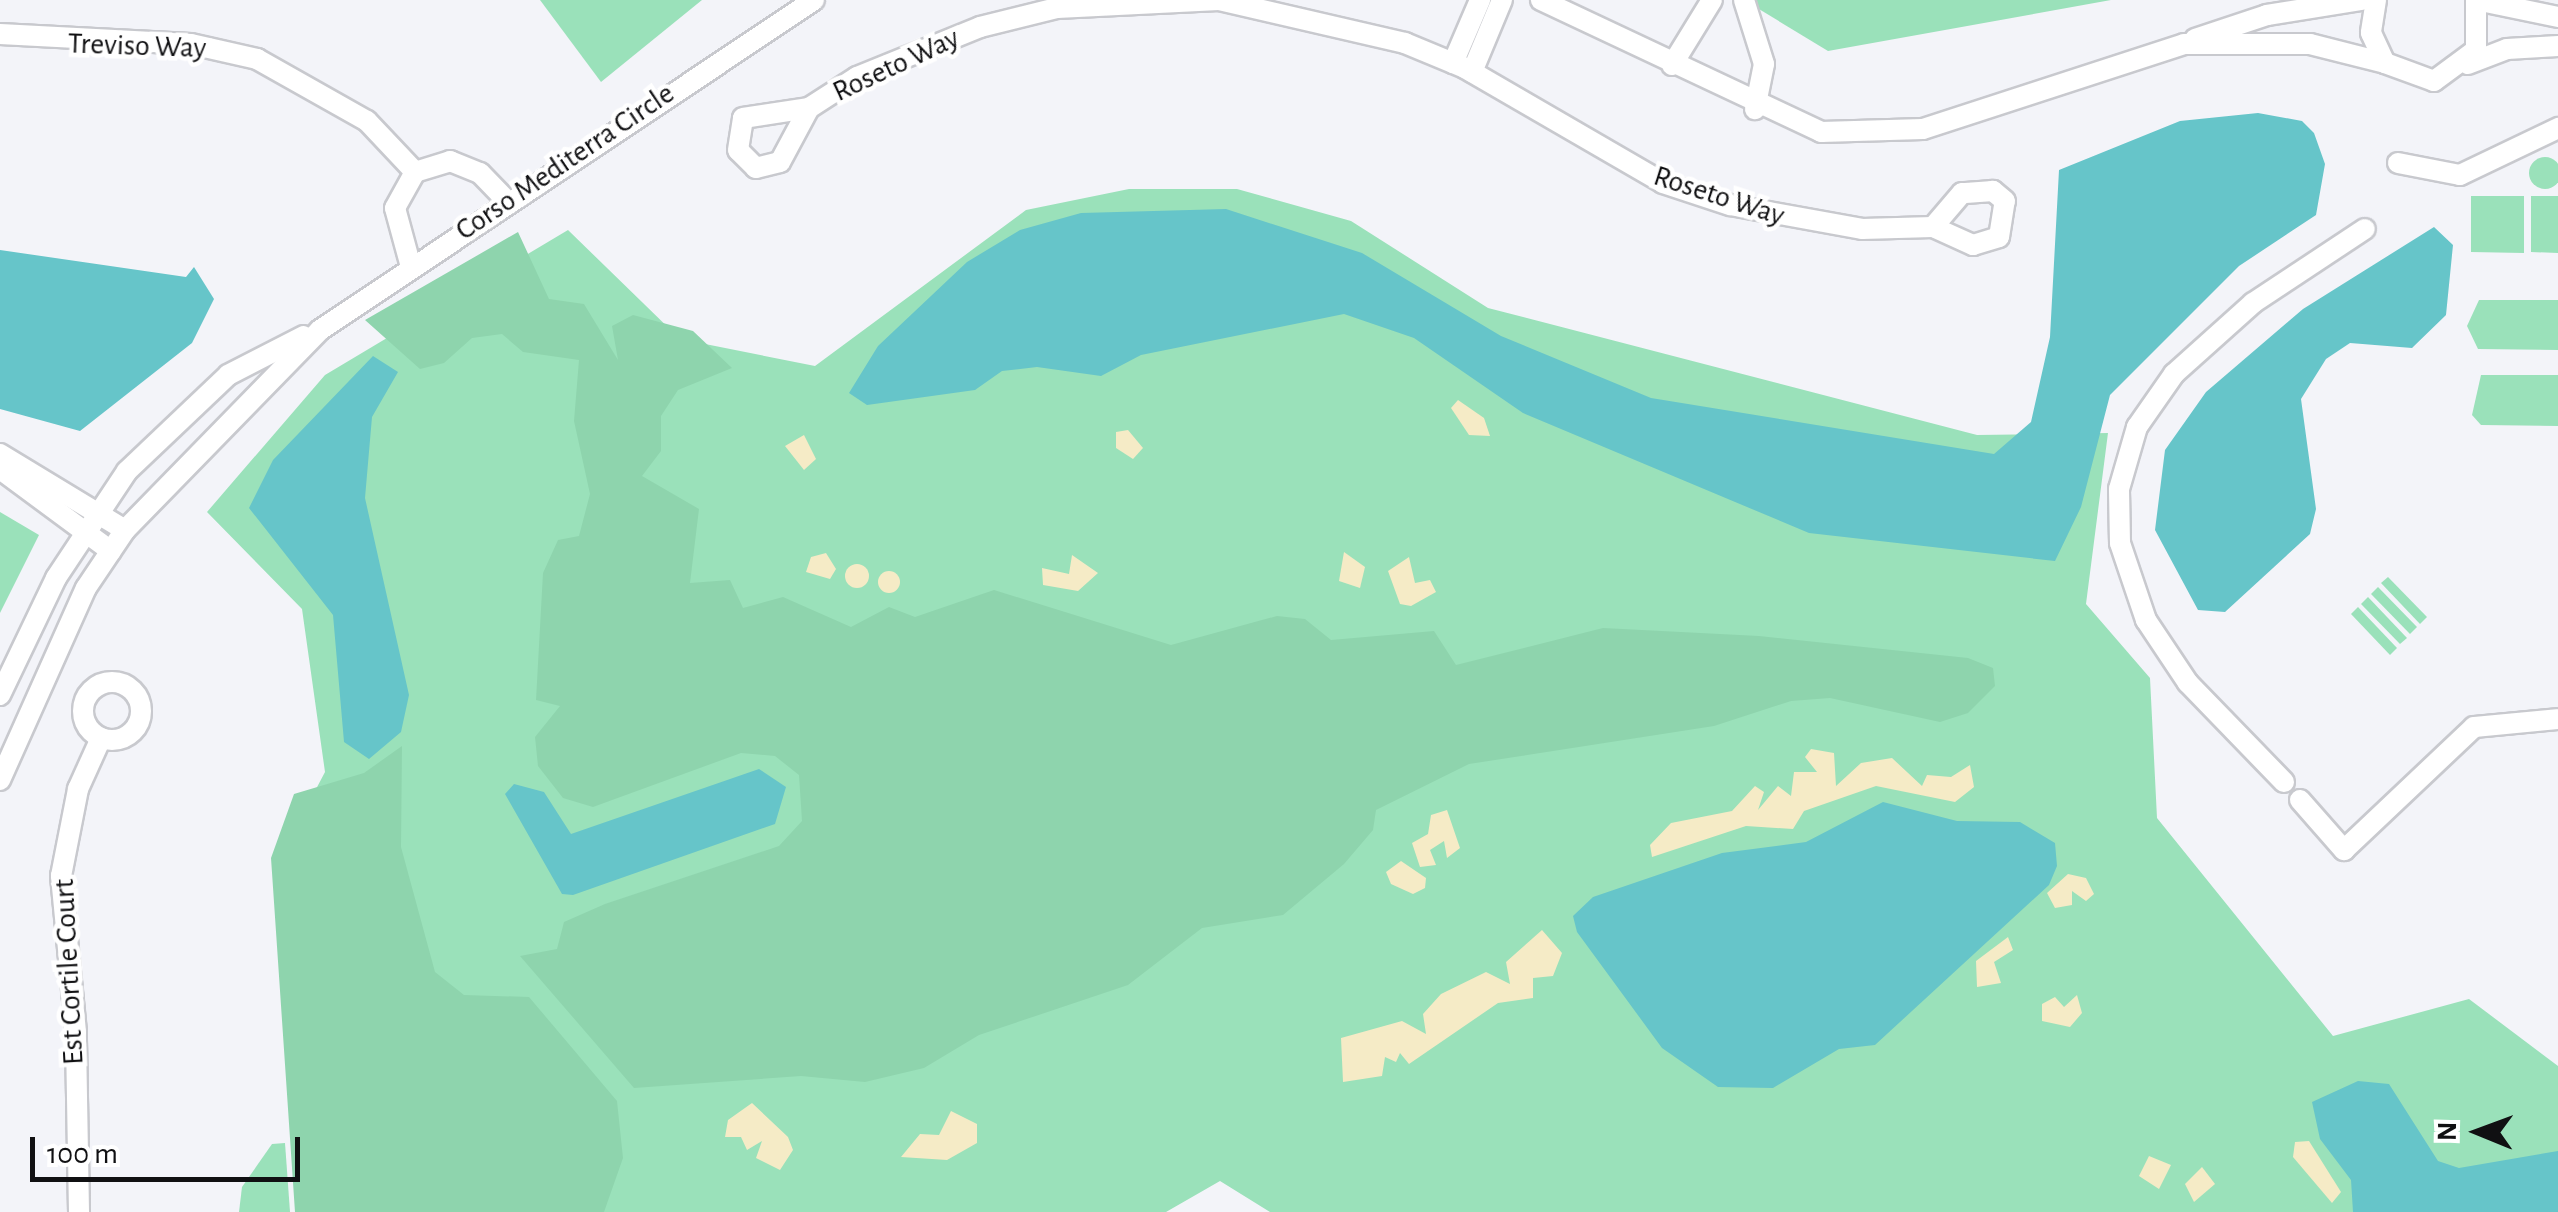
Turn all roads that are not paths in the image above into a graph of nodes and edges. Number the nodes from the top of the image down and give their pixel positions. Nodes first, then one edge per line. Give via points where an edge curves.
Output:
1 (814, 0) edge
2 (1480, 0) edge
3 (1502, 0) edge
4 (1541, 0) edge
5 (1712, 0) edge
6 (1744, 0) edge
7 (2362, 0) edge
8 (2376, 0) edge
9 (2476, 0) edge
10 (2558, 17) edge
11 (0, 34) edge
12 (2184, 44) junction
13 (2558, 46) edge
14 (2384, 63) junction
15 (2466, 65) junction
16 (1672, 66) junction
17 (1462, 67) junction
18 (808, 108) dead end
19 (1755, 109) junction
20 (2558, 128) edge
21 (2398, 163) dead end
22 (414, 172) junction
23 (508, 201) junction
24 (1933, 227) dead end
25 (2366, 229) dead end
26 (411, 267) junction
27 (320, 330) junction
28 (0, 454) edge
29 (0, 470) edge
30 (96, 512) junction
31 (125, 530) junction
32 (84, 531) junction
33 (111, 550) junction
34 (0, 695) edge
35 (2558, 719) edge
36 (101, 738) dead end
37 (0, 780) edge
38 (2284, 782) dead end
39 (2300, 800) dead end
40 (79, 1212) edge

1 - 23 street, Corso Mediterra Circle
2 - 17 street
3 - 17 street
4 - 16 street
5 - 16 street
6 - 19 street via 1764,64
7 - 12 street via 2267,15
8 - 14 street via 2371,33
9 - 10 street
9 - 15 street via 2481,34
11 - 22 street, Treviso Way via 192,44 257,59 367,121
12 - 14 street via 2310,44
12 - 19 street via 1924,129 1821,132
13 - 15 street via 2508,49
14 - 15 street via 2434,81
16 - 19 street
17 - 18 street, Roseto Way via 1316,16 1219,0 1127,2 980,27 857,76
17 - 24 street, Roseto Way via 1663,184 1792,220
20 - 21 street via 2460,175
22 - 23 street via 450,160 480,173
22 - 26 street via 395,208
23 - 26 street, Corso Mediterra Circle
25 - 38 street via 2253,304 2174,374 2137,427 2120,489 2126,574 2146,620 2188,683
26 - 27 street, Corso Mediterra Circle
27 - 30 street, Corso Mediterra Circle via 259,356 184,410
27 - 31 street, Corso Mediterra Circle
28 - 30 street
29 - 32 street
30 - 31 street
30 - 32 street, Corso Mediterra Circle
31 - 33 street, Corso Mediterra Circle
32 - 33 street
32 - 34 street, Corso Mediterra Circle
33 - 37 street, Corso Mediterra Circle
35 - 39 street via 2474,727 2344,850
36 - 40 street, Est Cortile Court via 78,789 61,876 76,1032

